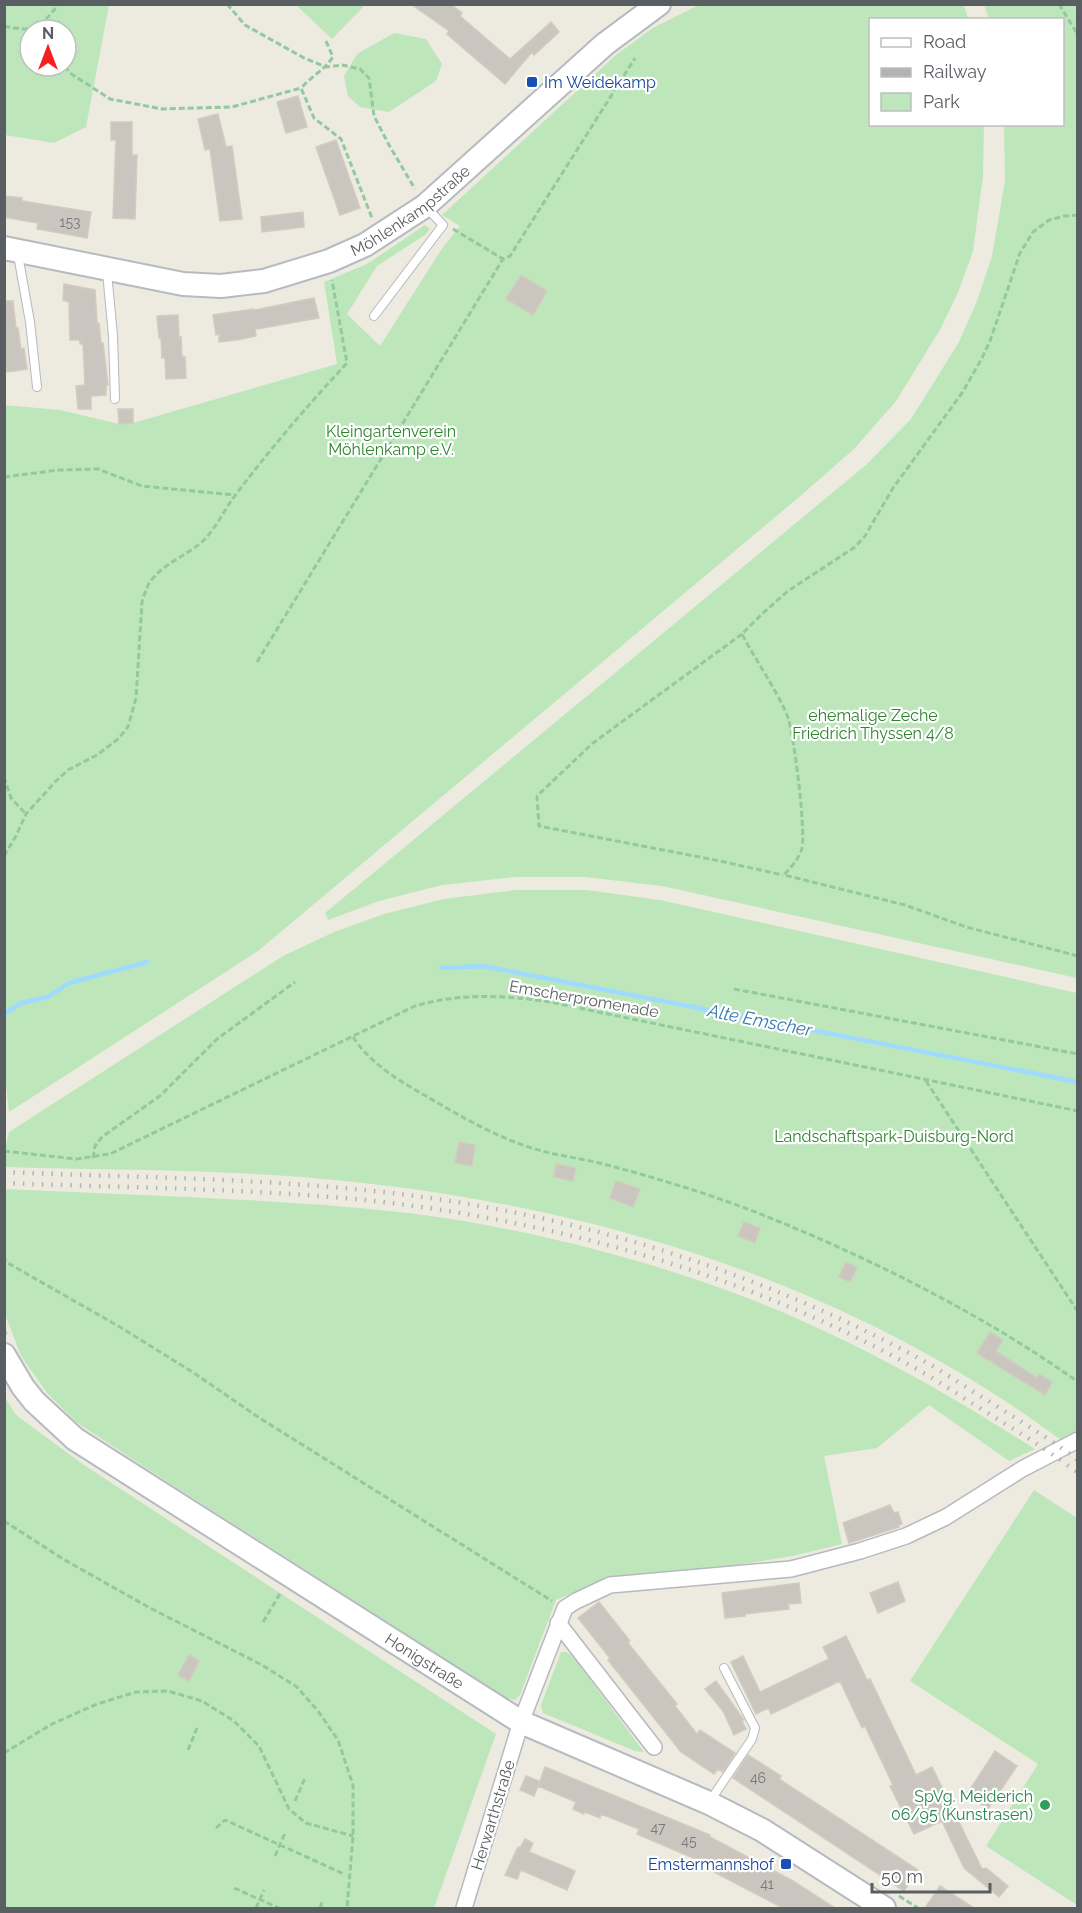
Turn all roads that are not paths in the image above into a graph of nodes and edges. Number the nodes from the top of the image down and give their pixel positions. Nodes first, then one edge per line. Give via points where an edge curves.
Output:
1 (659, 4) edge
2 (424, 206) junction
3 (11, 249) edge
4 (106, 268) junction
5 (374, 316) dead end
6 (37, 387) dead end
7 (116, 399) dead end
8 (4, 1355) edge
9 (1077, 1440) edge
10 (558, 1623) junction
11 (724, 1668) dead end
12 (521, 1722) junction
13 (654, 1747) dead end
14 (709, 1803) junction
15 (464, 1908) edge
16 (884, 1908) edge

1 - 2 main road, Möhlenkampstraße via 605,44
2 - 4 main road, Möhlenkampstraße via 379,237 329,261 264,281 221,286 183,284
2 - 5 lane via 443,225
3 - 4 main road, Möhlenkampstraße
3 - 6 lane, Möhlenkampstraße via 30,322
4 - 7 lane
8 - 12 main road, Honigstraße via 22,1387 75,1439
9 - 10 street via 946,1517 906,1536 791,1569 610,1585 565,1608
10 - 12 street
10 - 13 street
11 - 14 lane via 755,1728 752,1739
12 - 14 main road, Honigstraße
12 - 15 street, Herwarthstraße
14 - 16 main road, Honigstraße via 762,1830

